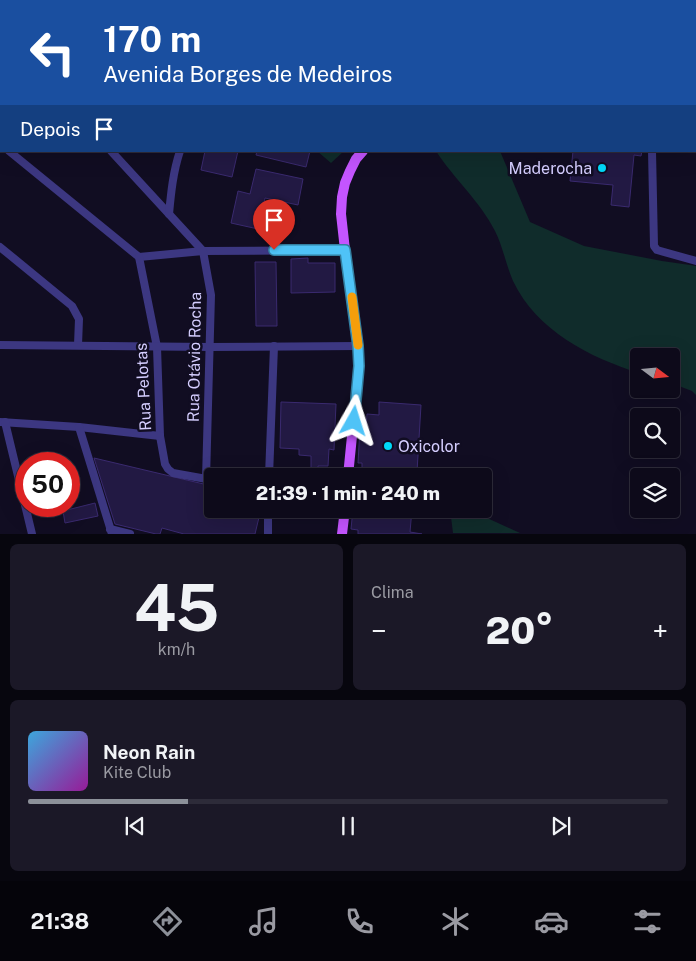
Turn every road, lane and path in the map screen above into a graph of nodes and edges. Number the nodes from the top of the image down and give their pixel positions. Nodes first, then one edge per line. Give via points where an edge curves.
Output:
1 (10, 152) edge
2 (112, 152) edge
3 (180, 152) edge
4 (362, 152) edge
5 (652, 152) edge
6 (169, 214) junction
7 (0, 247) edge
8 (345, 250) junction
9 (202, 251) junction
10 (139, 256) junction
11 (696, 261) edge
12 (0, 344) edge
13 (78, 345) junction
14 (274, 346) junction
15 (358, 346) junction
16 (156, 347) junction
17 (210, 347) junction
18 (2, 422) edge
19 (78, 427) junction
20 (160, 436) junction
21 (209, 468) edge
22 (269, 468) edge
23 (349, 468) edge
24 (204, 479) edge
25 (268, 518) edge
26 (344, 518) edge
27 (111, 531) edge
28 (32, 534) edge
29 (130, 534) edge
30 (268, 534) edge
31 (342, 534) edge

1 - 10 street
2 - 6 street
3 - 6 street
4 - 8 main road via 350,171 342,197
5 - 11 street via 654,246 657,250
6 - 9 street
7 - 13 street via 72,306 79,319
8 - 9 street
8 - 15 main road
9 - 10 street
9 - 17 street, Rua Otávio Rocha via 211,295
10 - 16 street, Rua Pelotas
12 - 13 street
13 - 16 street
14 - 15 street
14 - 17 street
14 - 22 street
15 - 23 main road via 359,366
16 - 17 street
16 - 20 street, Rua Pelotas
17 - 21 street, Rua Otávio Rocha
18 - 19 street
18 - 28 street
19 - 20 street
19 - 27 street
20 - 24 street, Rua Pelotas via 168,469
25 - 30 street
26 - 31 main road
27 - 29 street

